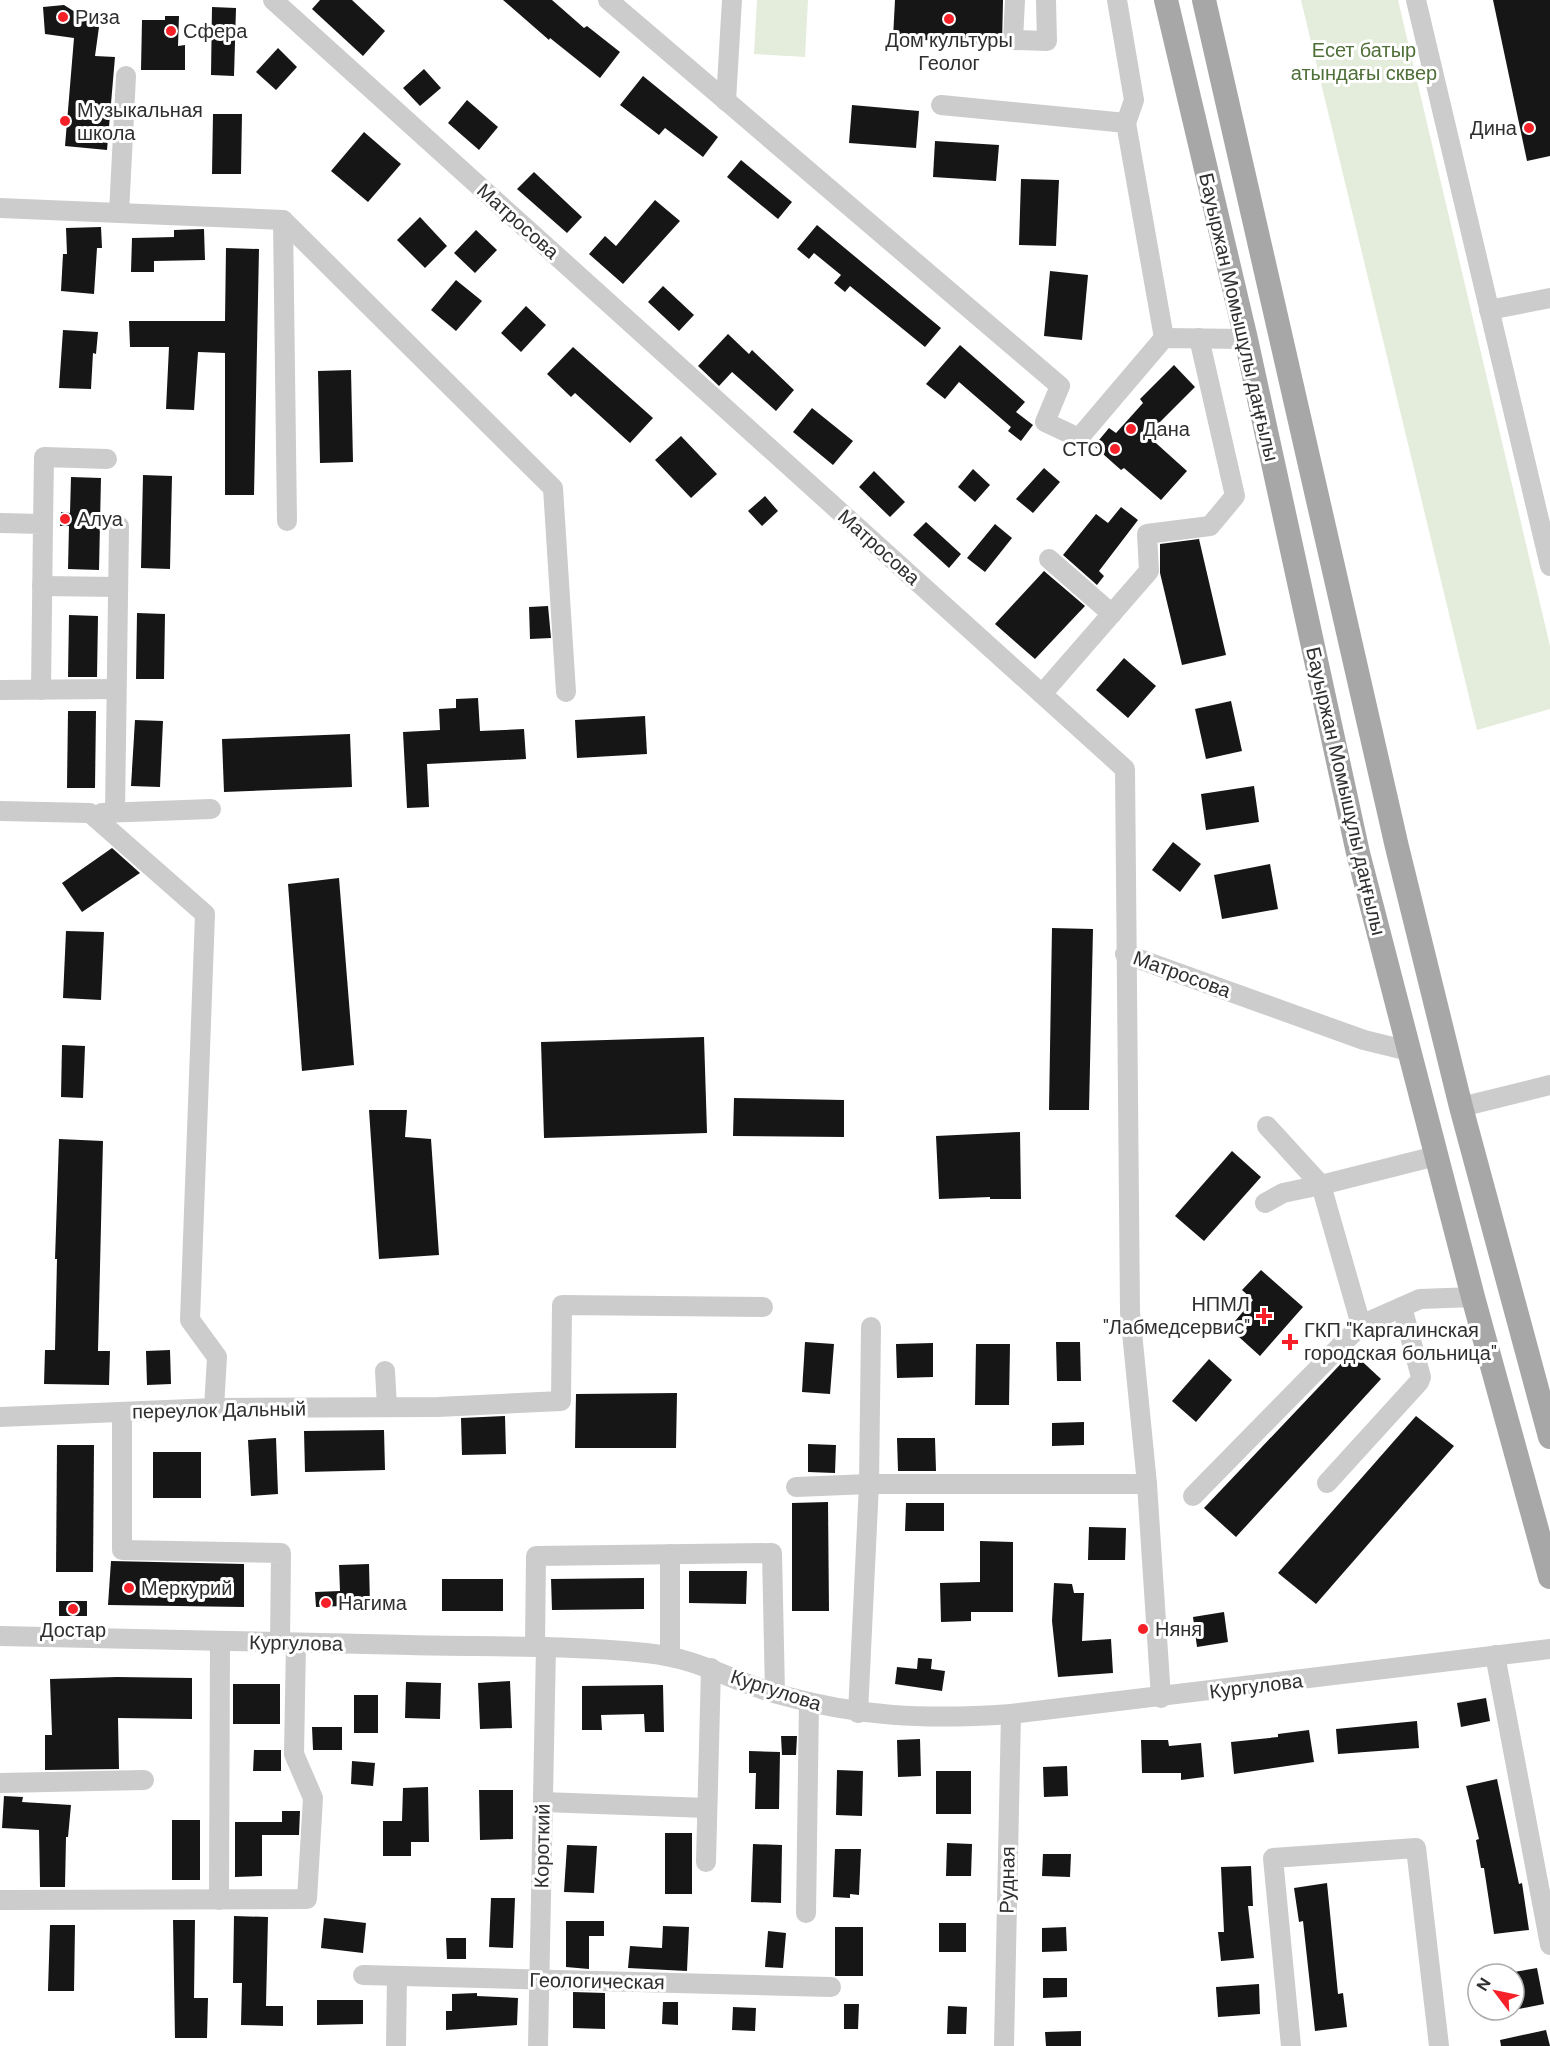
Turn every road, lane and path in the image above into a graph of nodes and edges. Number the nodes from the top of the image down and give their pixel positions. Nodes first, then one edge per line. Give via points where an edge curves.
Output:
1 (273, 0) edge
2 (608, 0) edge
3 (732, 0) edge
4 (1014, 0) edge
5 (1046, 0) edge
6 (1118, 0) edge
7 (1166, 0) edge
8 (1204, 0) edge
9 (1416, 0) edge
10 (126, 76) dead end
11 (726, 101) junction
12 (941, 105) dead end
13 (1126, 123) junction
14 (0, 208) edge
15 (119, 213) junction
16 (283, 220) junction
17 (1550, 298) edge
18 (1489, 310) junction
19 (1164, 338) junction
20 (1199, 338) junction
21 (1246, 339) junction
22 (107, 459) dead end
23 (287, 521) dead end
24 (0, 523) edge
25 (43, 524) junction
26 (119, 526) dead end
27 (1049, 559) dead end
28 (1550, 566) edge
29 (42, 586) junction
30 (118, 587) junction
31 (1112, 614) junction
32 (116, 689) junction
33 (0, 690) edge
34 (40, 690) junction
35 (566, 692) dead end
36 (1042, 694) junction
37 (211, 809) dead end
38 (0, 811) edge
39 (115, 812) junction
40 (90, 813) junction
41 (1397, 847) junction
42 (1358, 854) junction
43 (1125, 954) junction
44 (1409, 1051) junction
45 (1550, 1085) edge
46 (1461, 1107) junction
47 (1425, 1116) junction
48 (1267, 1126) dead end
49 (1436, 1156) junction
50 (1321, 1185) junction
51 (1265, 1203) dead end
52 (1473, 1297) junction
53 (763, 1307) dead end
54 (1402, 1307) junction
55 (1361, 1325) junction
56 (872, 1328) dead end
57 (385, 1371) dead end
58 (387, 1407) junction
59 (214, 1408) junction
60 (122, 1412) junction
61 (0, 1417) edge
62 (1550, 1437) edge
63 (869, 1484) junction
64 (1147, 1484) junction
65 (1327, 1484) dead end
66 (796, 1487) dead end
67 (1193, 1496) dead end
68 (670, 1554) junction
69 (1550, 1577) edge
70 (0, 1636) edge
71 (220, 1641) junction
72 (288, 1642) junction
73 (541, 1646) junction
74 (1550, 1649) edge
75 (1495, 1655) junction
76 (670, 1656) junction
77 (711, 1668) junction
78 (775, 1693) junction
79 (1161, 1698) junction
80 (809, 1702) junction
81 (858, 1713) junction
82 (1011, 1714) junction
83 (144, 1780) dead end
84 (0, 1783) edge
85 (543, 1802) junction
86 (707, 1808) junction
87 (706, 1862) dead end
88 (0, 1900) edge
89 (219, 1900) junction
90 (806, 1913) dead end
91 (1550, 1945) edge
92 (363, 1975) dead end
93 (397, 1976) junction
94 (540, 1980) junction
95 (831, 1987) dead end
96 (396, 2046) edge
97 (538, 2046) edge
98 (1004, 2046) edge
99 (1291, 2046) edge
100 (1438, 2046) edge

1 - 36 street, Матросова
2 - 11 street
3 - 11 street
4 - 5 street via 1013,40 1047,41
6 - 13 street via 1134,100
7 - 21 main road, Бауыржан Момышұлы даңғылы
8 - 41 main road, Бауыржан Момышұлы даңғылы
9 - 18 street
10 - 15 street
11 - 19 street via 1060,386 1045,422 1079,438
12 - 13 street
13 - 19 street
14 - 15 street
15 - 16 street
16 - 23 street
16 - 35 street via 554,488
17 - 18 street
18 - 28 street
19 - 20 street
20 - 21 street
20 - 31 street via 1235,495 1209,526 1147,534 1149,571
21 - 42 main road, Бауыржан Момышұлы даңғылы
22 - 25 street via 44,457
24 - 25 street
25 - 29 street
26 - 30 street
27 - 31 street
29 - 30 street
29 - 34 street
30 - 32 street
31 - 36 street
32 - 34 street
32 - 39 street
33 - 34 street
36 - 43 street, Матросова via 1125,769
37 - 39 street
38 - 40 street
39 - 40 street
40 - 59 street via 205,914 190,1320 217,1356
41 - 42 main road
41 - 46 main road, Бауыржан Момышұлы даңғылы
42 - 44 main road, Бауыржан Момышұлы даңғылы
43 - 44 street, Матросова via 1364,1040
43 - 64 street via 1130,1312
44 - 47 main road, Бауыржан Момышұлы даңғылы
45 - 46 street
46 - 47 main road
46 - 62 main road, Бауыржан Момышұлы даңғылы
47 - 49 main road, Бауыржан Момышұлы даңғылы
48 - 50 street
49 - 50 street
49 - 52 main road, Бауыржан Момышұлы даңғылы
50 - 51 street via 1283,1193
50 - 55 street
52 - 54 street via 1420,1299
52 - 69 main road, Бауыржан Момышұлы даңғылы
53 - 58 street, переулок Дальный via 562,1305 561,1401
54 - 55 street
54 - 65 street via 1421,1377 1419,1382
55 - 67 street
56 - 63 street
57 - 58 street
58 - 59 street, переулок Дальный
59 - 60 street, переулок Дальный
60 - 61 street, переулок Дальный
60 - 72 street via 122,1550 281,1553
63 - 64 street
63 - 66 street
63 - 81 street
64 - 79 street
68 - 73 street, Короткий via 536,1556
68 - 76 street
68 - 78 street via 772,1553
70 - 71 street, Кургулова
71 - 72 street, Кургулова
71 - 89 street
72 - 73 street, Кургулова
72 - 89 street via 294,1754 313,1798 306,1899
73 - 76 street, Кургулова
73 - 85 street, Короткий
74 - 75 street, Кургулова
75 - 79 street, Кургулова
75 - 91 street
76 - 77 street, Кургулова
77 - 78 street, Кургулова
77 - 86 street
78 - 80 street, Кургулова
79 - 82 street, Кургулова
80 - 81 street, Кургулова
80 - 90 street
81 - 82 street, Кургулова via 921,1717
82 - 98 street, Рудная
83 - 84 street
85 - 86 street
85 - 94 street, Короткий
86 - 87 street
88 - 89 street
92 - 93 street, Геологическая
93 - 94 street, Геологическая
93 - 96 street
94 - 95 street, Геологическая
94 - 97 street, Короткий
99 - 100 street via 1273,1858 1416,1848

